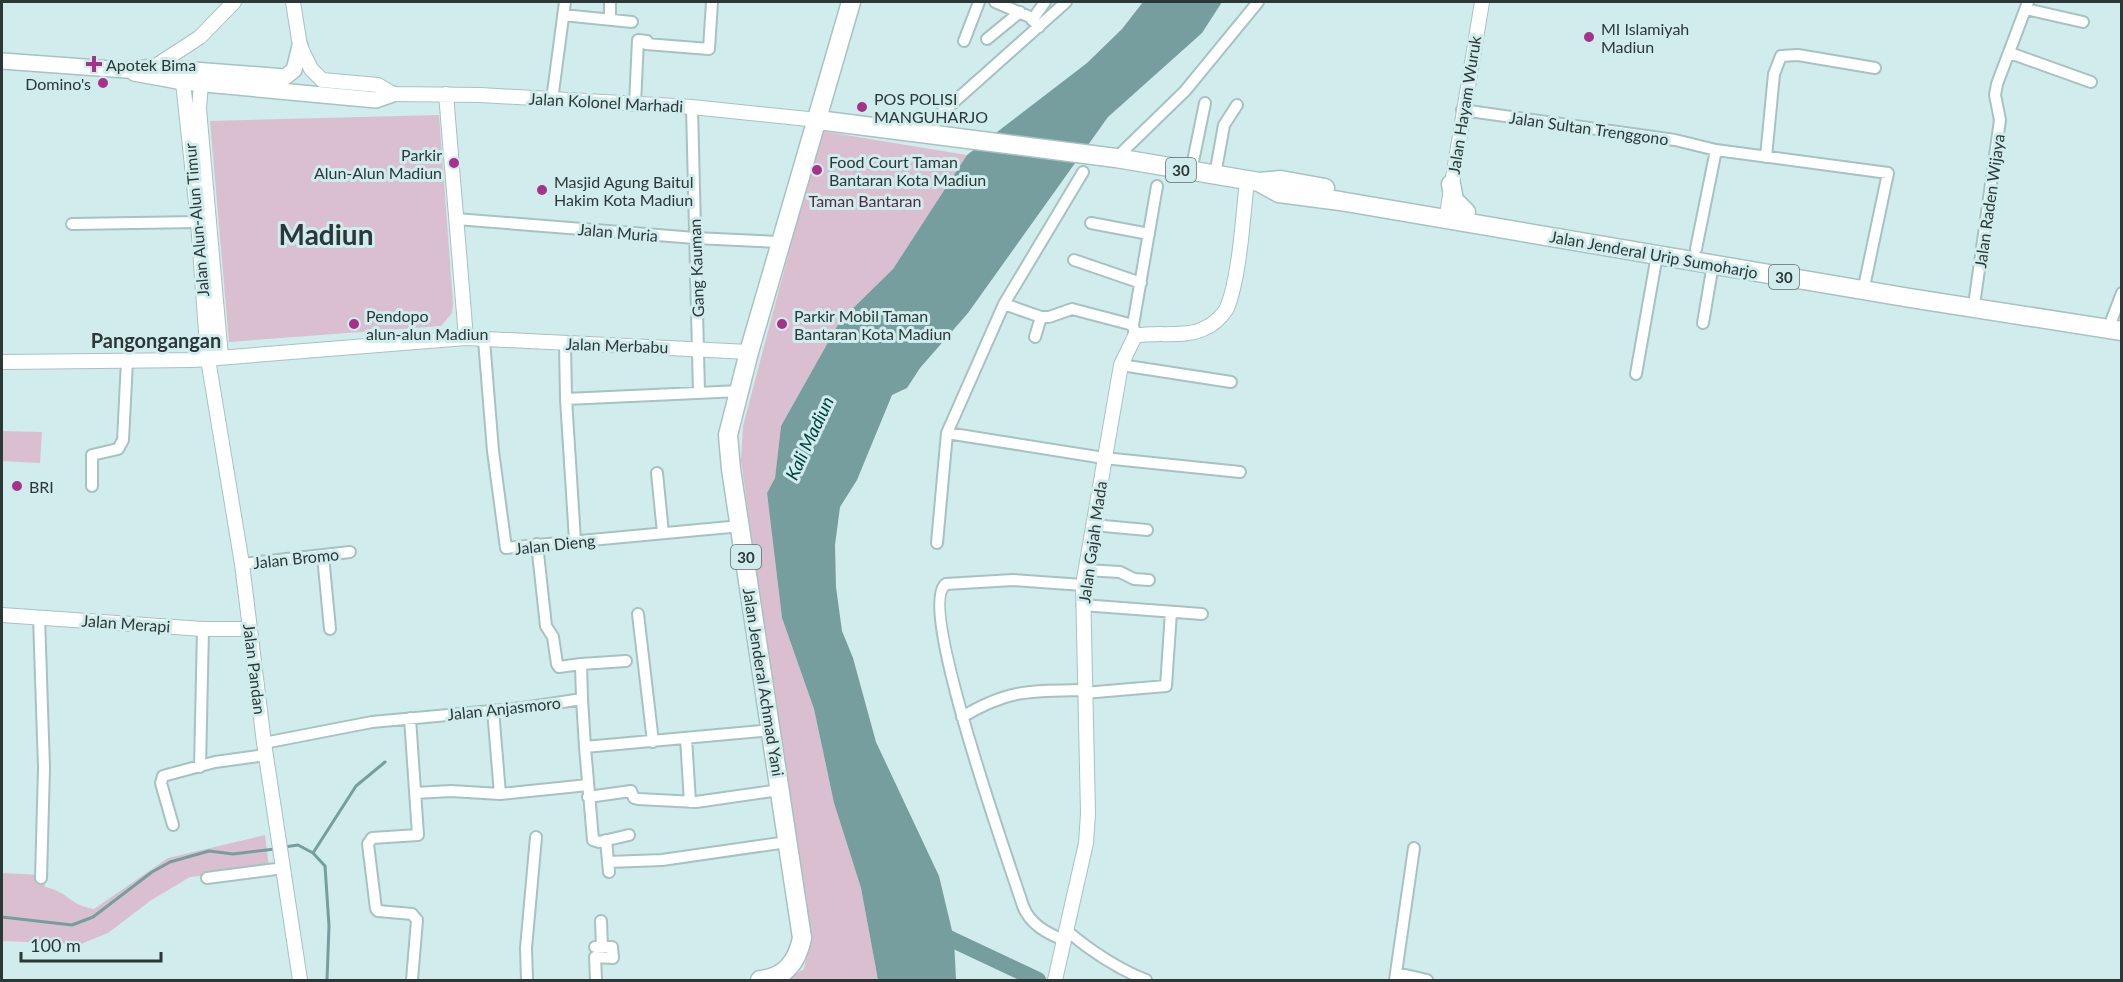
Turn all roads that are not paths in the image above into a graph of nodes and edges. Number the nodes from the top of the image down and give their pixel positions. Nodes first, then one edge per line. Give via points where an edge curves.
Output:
1 (234, 2) edge
2 (293, 2) edge
3 (565, 2) edge
4 (610, 2) edge
5 (712, 2) edge
6 (851, 2) edge
7 (979, 2) edge
8 (995, 2) edge
9 (1045, 2) edge
10 (1066, 2) edge
11 (1258, 2) edge
12 (1482, 2) edge
13 (2027, 5) edge
14 (1020, 12) junction
15 (563, 15) junction
16 (610, 20) junction
17 (632, 22) dead end
18 (2083, 22) dead end
19 (1035, 23) junction
20 (987, 39) dead end
21 (964, 40) dead end
22 (300, 46) junction
23 (2010, 53) junction
24 (2, 61) edge
25 (154, 67) junction
26 (1875, 68) dead end
27 (126, 70) junction
28 (183, 82) junction
29 (2091, 82) dead end
30 (201, 84) junction
31 (393, 94) junction
32 (446, 94) junction
33 (552, 100) junction
34 (1205, 103) dead end
35 (635, 104) junction
36 (1237, 105) dead end
37 (692, 107) junction
38 (1462, 110) junction
39 (936, 118) dead end
40 (821, 120) junction
41 (1716, 150) junction
42 (1766, 157) junction
43 (1110, 159) junction
44 (1191, 171) junction
45 (1083, 172) dead end
46 (1215, 175) junction
47 (1253, 181) junction
48 (1451, 184) joint
49 (1157, 186) dead end
50 (1453, 214) junction
51 (456, 219) junction
52 (198, 222) junction
53 (1091, 223) dead end
54 (72, 224) dead end
55 (1149, 234) junction
56 (694, 238) junction
57 (780, 242) junction
58 (1696, 249) junction
59 (1658, 255) junction
60 (1074, 260) dead end
61 (1713, 264) junction
62 (1864, 282) junction
63 (1141, 283) junction
64 (2121, 293) edge
65 (1975, 298) junction
66 (1004, 304) junction
67 (1041, 317) junction
68 (1703, 323) dead end
69 (2118, 324) edge
70 (1134, 331) junction
71 (1035, 337) dead end
72 (466, 338) junction
73 (484, 340) junction
74 (565, 343) junction
75 (698, 348) junction
76 (749, 352) junction
77 (214, 358) junction
78 (128, 361) junction
79 (2, 362) edge
80 (1122, 365) junction
81 (1636, 374) dead end
82 (1231, 382) dead end
83 (740, 391) junction
84 (699, 392) junction
85 (566, 399) junction
86 (947, 433) junction
87 (1104, 459) junction
88 (1240, 472) dead end
89 (657, 473) dead end
90 (92, 486) dead end
91 (1093, 525) junction
92 (741, 526) junction
93 (1147, 530) dead end
94 (663, 533) junction
95 (575, 540) junction
96 (937, 543) dead end
97 (537, 544) junction
98 (350, 552) dead end
99 (323, 556) junction
100 (242, 564) junction
101 (1085, 570) junction
102 (1149, 580) dead end
103 (1083, 585) junction
104 (1082, 605) junction
105 (1171, 612) junction
106 (638, 614) dead end
107 (1202, 614) dead end
108 (2, 615) edge
109 (39, 617) junction
110 (203, 629) junction
111 (250, 629) junction
112 (330, 629) dead end
113 (626, 661) dead end
114 (580, 664) junction
115 (1084, 691) junction
116 (582, 699) junction
117 (492, 710) junction
118 (962, 717) junction
119 (410, 718) junction
120 (772, 730) junction
121 (686, 738) junction
122 (653, 742) junction
123 (585, 747) junction
124 (265, 749) junction
125 (202, 766) junction
126 (588, 785) junction
127 (780, 790) junction
128 (416, 793) junction
129 (500, 794) junction
130 (588, 797) junction
131 (690, 802) junction
132 (173, 825) dead end
133 (629, 835) dead end
134 (536, 837) dead end
135 (606, 840) junction
136 (788, 842) junction
137 (1414, 848) dead end
138 (284, 868) junction
139 (41, 878) dead end
140 (207, 878) dead end
141 (601, 921) dead end
142 (1066, 936) junction
143 (1056, 974) edge
144 (1396, 977) edge
145 (300, 981) edge
146 (412, 981) edge
147 (526, 981) edge
148 (596, 981) edge
149 (760, 981) edge
150 (1146, 981) edge
151 (1427, 981) edge

1 - 25 street via 200,37
2 - 22 street
3 - 15 street
4 - 16 street
5 - 35 street via 710,49 638,40
6 - 40 highway, Jalan Jenderal Achmad Yani
7 - 21 street
8 - 14 street
9 - 19 street
10 - 19 street
11 - 43 street via 1185,91
12 - 38 street, Jalan Hayam Wuruk
13 - 18 street
13 - 23 street, Jalan Raden Wijaya
14 - 19 street
14 - 20 street
15 - 16 street
15 - 33 street
16 - 17 street
19 - 39 street
22 - 25 main road via 294,70 285,77
22 - 31 street, Jalan Kolonel Marhadi via 311,69 322,80 378,85
23 - 29 street
23 - 65 street, Jalan Raden Wijaya via 1995,95 2000,120
24 - 27 main road
25 - 27 main road
26 - 42 street via 1798,55 1781,56 1774,74
27 - 28 main road, Jalan Kolonel Marhadi
28 - 30 main road, Jalan Kolonel Marhadi
28 - 52 street, Jalan Alun-Alun Timur
30 - 31 main road, Jalan Kolonel Marhadi via 376,100
30 - 77 street, Jalan Alun-Alun Timur via 199,109
31 - 32 street, Jalan Kolonel Marhadi
32 - 33 street, Jalan Kolonel Marhadi
32 - 51 street
33 - 35 street, Jalan Kolonel Marhadi
34 - 44 street
35 - 37 street, Jalan Kolonel Marhadi
36 - 46 street via 1224,125
37 - 40 street, Jalan Kolonel Marhadi
37 - 56 street, Gang Kauman
38 - 41 street, Jalan Sultan Trenggono via 1675,140
38 - 48 street, Jalan Hayam Wuruk
40 - 43 highway, Jalan Jenderal Urip Sumoharjo / 30
40 - 57 highway, Jalan Jenderal Achmad Yani / 30
41 - 42 street, Jalan Sultan Trenggono
41 - 58 street
42 - 62 street, Jalan Sultan Trenggono via 1888,173
43 - 44 highway, Jalan Jenderal Urip Sumoharjo / 30
44 - 46 highway, Jalan Jenderal Urip Sumoharjo / 30
45 - 66 street
46 - 47 highway, Jalan Jenderal Urip Sumoharjo / 30
47 - 50 highway, Jalan Jenderal Urip Sumoharjo / 30 via 1281,180
47 - 70 street via 1226,309 1207,328 1179,334
48 - 50 highway
49 - 55 street
50 - 58 highway, Jalan Jenderal Urip Sumoharjo / 30
50 - 59 highway, Jalan Jenderal Urip Sumoharjo / 30
51 - 56 street, Jalan Muria
51 - 72 street
52 - 54 street
52 - 77 street, Jalan Alun-Alun Timur
53 - 55 street
55 - 63 street
56 - 57 street, Jalan Muria
56 - 75 street, Gang Kauman
57 - 76 highway, Jalan Jenderal Achmad Yani / 30
58 - 62 highway, Jalan Jenderal Urip Sumoharjo / 30
59 - 61 highway, Jalan Jenderal Urip Sumoharjo / 30
59 - 81 street
60 - 63 street
61 - 68 street
61 - 69 highway, Jalan Jenderal Urip Sumoharjo / 30 via 1910,298
62 - 65 highway, Jalan Jenderal Urip Sumoharjo / 30
63 - 70 street
64 - 69 street
65 - 69 highway, Jalan Jenderal Urip Sumoharjo / 30
66 - 67 street
66 - 86 street
67 - 70 street via 1072,309
67 - 71 street
70 - 80 street, Jalan Gajah Mada
72 - 73 street, Jalan Merbabu
72 - 77 street, Jalan Merbabu
73 - 74 street, Jalan Merbabu
73 - 97 street, Jalan Dieng via 505,548
74 - 75 street, Jalan Merbabu
74 - 85 street
75 - 76 street, Jalan Merbabu
75 - 84 street, Gang Kauman
76 - 83 highway, Jalan Jenderal Achmad Yani / 30
77 - 78 street, Jalan Merbabu
77 - 100 street, Jalan Pandan
78 - 79 street, Jalan Merbabu
78 - 90 street via 123,440 118,449 92,455
80 - 82 street
80 - 87 street, Jalan Gajah Mada
83 - 84 street
83 - 92 highway, Jalan Jenderal Achmad Yani / 30 via 729,451
84 - 85 street
85 - 95 street
86 - 87 street
86 - 96 street
87 - 88 street
87 - 91 street, Jalan Gajah Mada
89 - 94 street
91 - 93 street
91 - 101 street, Jalan Gajah Mada
92 - 94 street, Jalan Dieng
92 - 120 highway, Jalan Jenderal Achmad Yani / 30
94 - 95 street, Jalan Dieng
95 - 97 street, Jalan Dieng
97 - 114 street via 546,626 553,637 557,664
98 - 99 street, Jalan Bromo
99 - 100 street, Jalan Bromo
99 - 112 street
100 - 111 street, Jalan Pandan
101 - 102 street via 1120,572 1134,579
101 - 103 street, Jalan Gajah Mada
103 - 104 street, Jalan Gajah Mada
103 - 118 street via 1013,580 942,586 939,595 944,644
104 - 105 street
104 - 115 street, Jalan Gajah Mada
105 - 107 street
105 - 115 street via 1166,686
106 - 122 street
108 - 109 street, Jalan Merapi
109 - 110 street, Jalan Merapi
109 - 139 street via 44,768
110 - 111 street, Jalan Merapi
110 - 125 street
111 - 124 street, Jalan Pandan
113 - 114 street
114 - 116 street
115 - 118 street via 1012,693
115 - 142 street, Jalan Gajah Mada via 1086,843
116 - 117 street, Jalan Anjasmoro
116 - 123 street, Jalan Anjasmoro
117 - 119 street, Jalan Anjasmoro
117 - 129 street
118 - 142 street via 1027,916 1044,931
119 - 124 street, Jalan Anjasmoro via 372,722
119 - 128 street
120 - 121 street
120 - 127 highway, Jalan Jenderal Achmad Yani / 30
121 - 122 street
121 - 131 street
122 - 123 street
123 - 126 street, Jalan Anjasmoro
124 - 125 street, Jalan Anjasmoro
124 - 138 street, Jalan Pandan
125 - 132 street, Jalan Anjasmoro via 161,778
126 - 129 street
126 - 130 street, Jalan Anjasmoro
127 - 131 street
127 - 136 highway, Jalan Jenderal Achmad Yani / 30
128 - 129 street
128 - 146 street via 418,835 372,838 368,844 376,909 412,914 417,920
130 - 131 street via 631,791 634,798
130 - 135 street, Jalan Anjasmoro via 591,837 596,842
133 - 135 street
134 - 147 street
135 - 136 street via 609,867
136 - 149 highway, Jalan Jenderal Achmad Yani / 30 via 802,938 800,950 783,974
137 - 144 street
138 - 140 street
138 - 145 street, Jalan Pandan
141 - 148 street via 599,947 612,946 613,958 595,957
142 - 143 street, Jalan Gajah Mada
142 - 150 street
144 - 151 street

